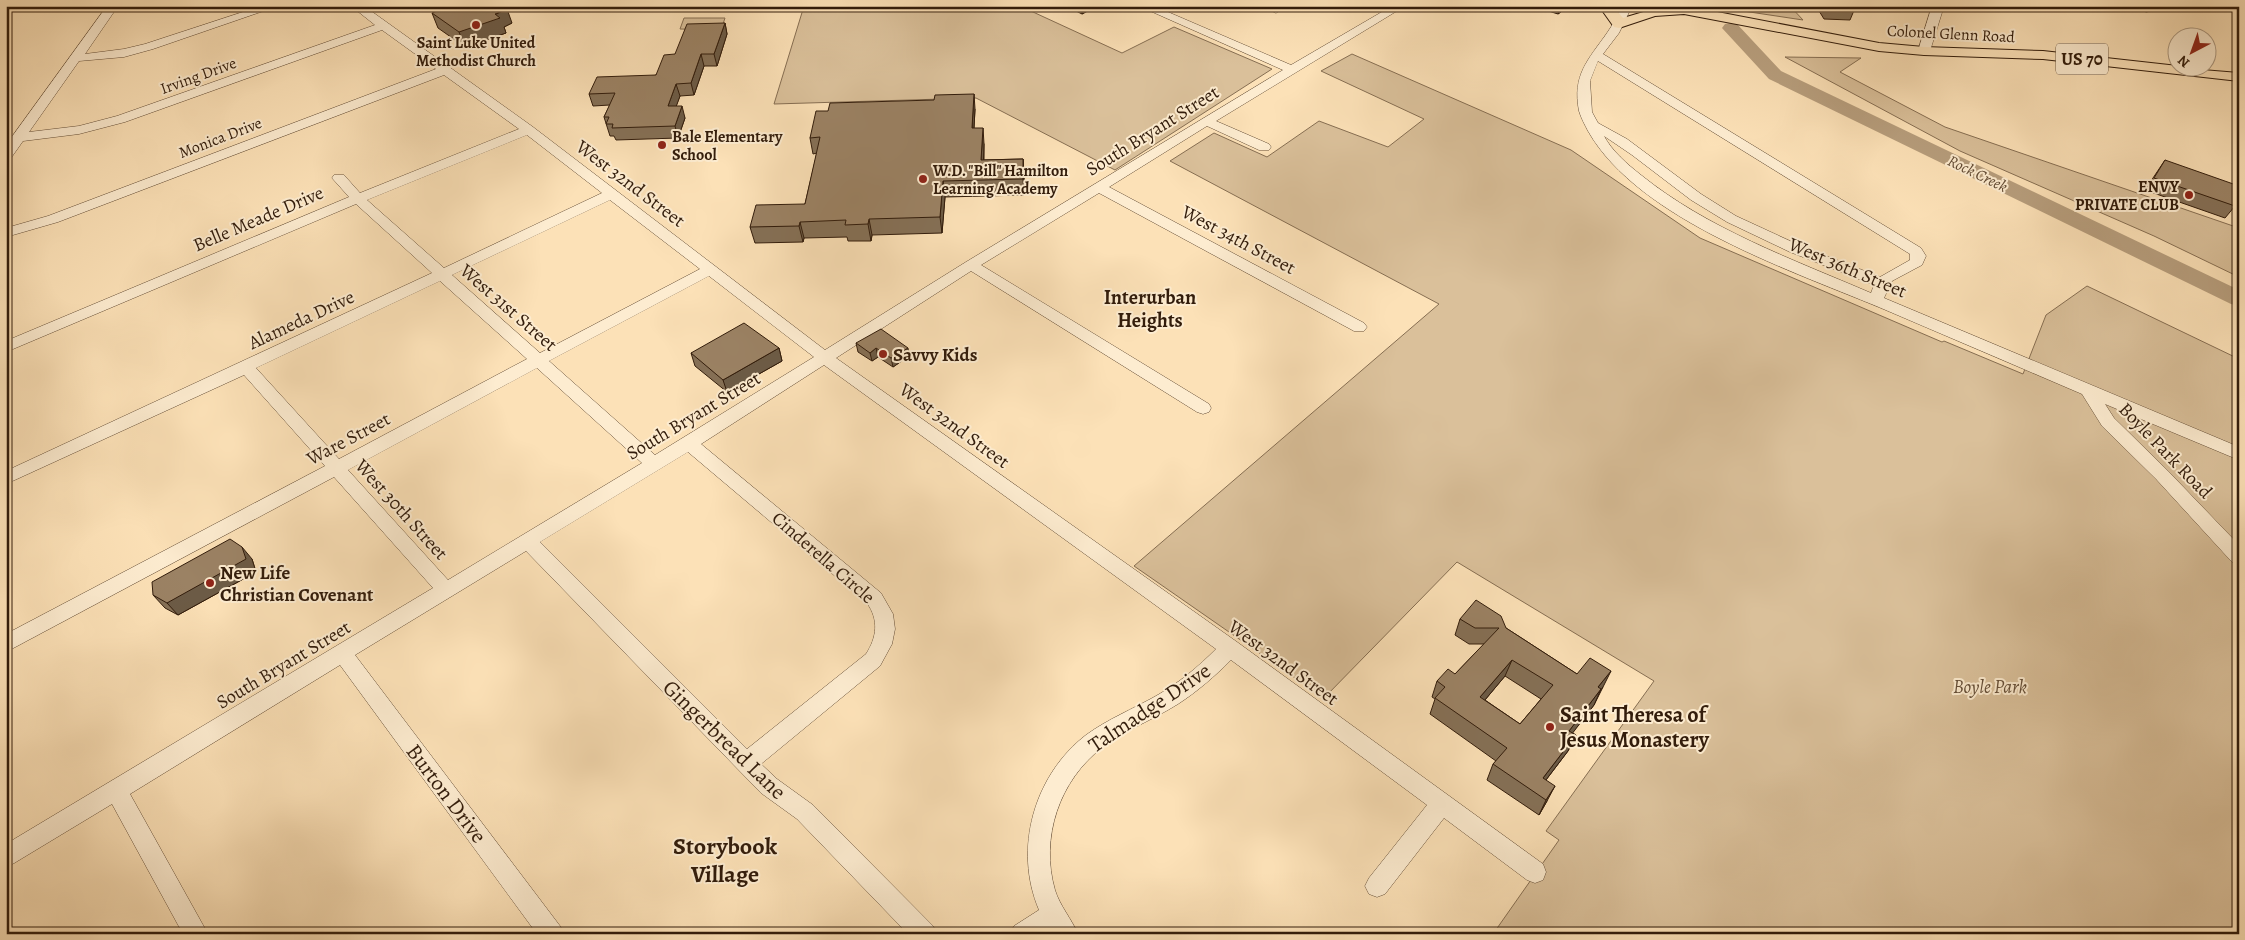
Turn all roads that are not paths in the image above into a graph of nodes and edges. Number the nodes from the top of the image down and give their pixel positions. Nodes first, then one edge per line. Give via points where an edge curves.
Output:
1 (113, 6) edge
2 (273, 6) edge
3 (356, 6) edge
4 (1144, 6) edge
5 (1400, 6) edge
6 (1606, 6) edge
7 (1627, 6) edge
8 (1664, 6) edge
9 (1938, 6) edge
10 (2134, 6) edge
11 (2147, 9) dead end
12 (1687, 11) junction
13 (1618, 24) junction
14 (383, 26) junction
15 (1924, 51) junction
16 (1596, 55) junction
17 (76, 58) junction
18 (446, 70) junction
19 (1292, 70) junction
20 (2239, 77) edge
21 (1206, 121) junction
22 (1592, 125) junction
23 (528, 130) junction
24 (20, 137) junction
25 (1264, 147) dead end
26 (6, 155) edge
27 (339, 178) dead end
28 (1099, 187) junction
29 (611, 194) junction
30 (358, 199) junction
31 (6, 233) edge
32 (971, 264) junction
33 (710, 269) junction
34 (442, 275) junction
35 (1882, 284) junction
36 (1875, 300) junction
37 (1359, 327) dead end
38 (6, 347) edge
39 (826, 357) junction
40 (539, 360) junction
41 (246, 367) junction
42 (2088, 390) junction
43 (1203, 408) dead end
44 (689, 443) junction
45 (2239, 454) edge
46 (654, 464) junction
47 (336, 468) junction
48 (6, 478) edge
49 (527, 541) junction
50 (2239, 557) edge
51 (446, 590) junction
52 (6, 644) edge
53 (1230, 648) junction
54 (342, 653) junction
55 (746, 763) junction
56 (116, 790) junction
57 (1442, 804) junction
58 (6, 857) edge
59 (1535, 872) dead end
60 (1378, 886) dead end
61 (1052, 915) junction
62 (196, 934) edge
63 (552, 934) edge
64 (925, 934) edge
65 (1022, 934) edge
66 (1066, 934) edge

1 - 17 street
2 - 17 street via 149,47
3 - 14 street, West 32nd Street
4 - 19 street
5 - 19 street, South Bryant Street
6 - 13 main road
7 - 13 street, West 36th Street
8 - 12 main road, Colonel Glenn Road / US 70
9 - 15 street
10 - 11 street
12 - 13 main road via 1653,12
12 - 15 main road, Colonel Glenn Road / US 70 via 1879,47
13 - 16 street, West 36th Street
14 - 18 street, West 32nd Street
14 - 24 street, Irving Drive via 121,120 79,130
15 - 20 main road, Colonel Glenn Road / US 70 via 2050,56
16 - 22 street, West 36th Street via 1584,82 1585,104
16 - 35 street via 1916,252 1919,256 1917,262
17 - 24 street
18 - 23 street, West 32nd Street
18 - 31 street, Monica Drive via 54,219
19 - 21 street, South Bryant Street
21 - 25 street
21 - 28 street, South Bryant Street
22 - 35 street via 1624,143 1710,207 1765,235
22 - 36 street, West 36th Street via 1601,142 1625,169 1659,196 1732,239
23 - 29 street, West 32nd Street
23 - 30 street, Belle Meade Drive
24 - 26 street
27 - 30 street, West 31st Street
28 - 32 street, South Bryant Street
28 - 37 street, West 34th Street
29 - 33 street, West 32nd Street
29 - 34 street, Alameda Drive
30 - 34 street, West 31st Street
30 - 38 street, Belle Meade Drive
32 - 39 street, South Bryant Street
32 - 43 street
33 - 39 street, West 32nd Street
33 - 40 street, Ware Street
34 - 40 street, West 31st Street
34 - 41 street, Alameda Drive
35 - 36 street
36 - 42 street, West 36th Street
39 - 44 street, South Bryant Street
39 - 53 street, West 32nd Street
40 - 46 street, West 31st Street
40 - 47 street, Ware Street
41 - 47 street, West 30th Street
41 - 48 street, Alameda Drive
42 - 45 street, West 36th Street
42 - 50 street, Boyle Park Road via 2108,422
44 - 46 street, South Bryant Street
44 - 55 street, Cinderella Circle via 874,598 885,616 885,638 873,660
46 - 49 street, South Bryant Street
47 - 51 street, West 30th Street
47 - 52 street, Ware Street
49 - 51 street, South Bryant Street
49 - 55 street, Gingerbread Lane
51 - 54 street, South Bryant Street
53 - 57 street, West 32nd Street
53 - 61 street, Talmadge Drive via 1181,692 1106,733 1086,748 1062,776 1051,794 1039,836 1041,881
54 - 56 street, South Bryant Street
54 - 63 street, Burton Drive
55 - 64 street, Gingerbread Lane via 769,786 805,812
56 - 58 street, South Bryant Street
56 - 62 street
57 - 59 street, West 32nd Street
57 - 60 street
61 - 65 street
61 - 66 street, Talmadge Drive

